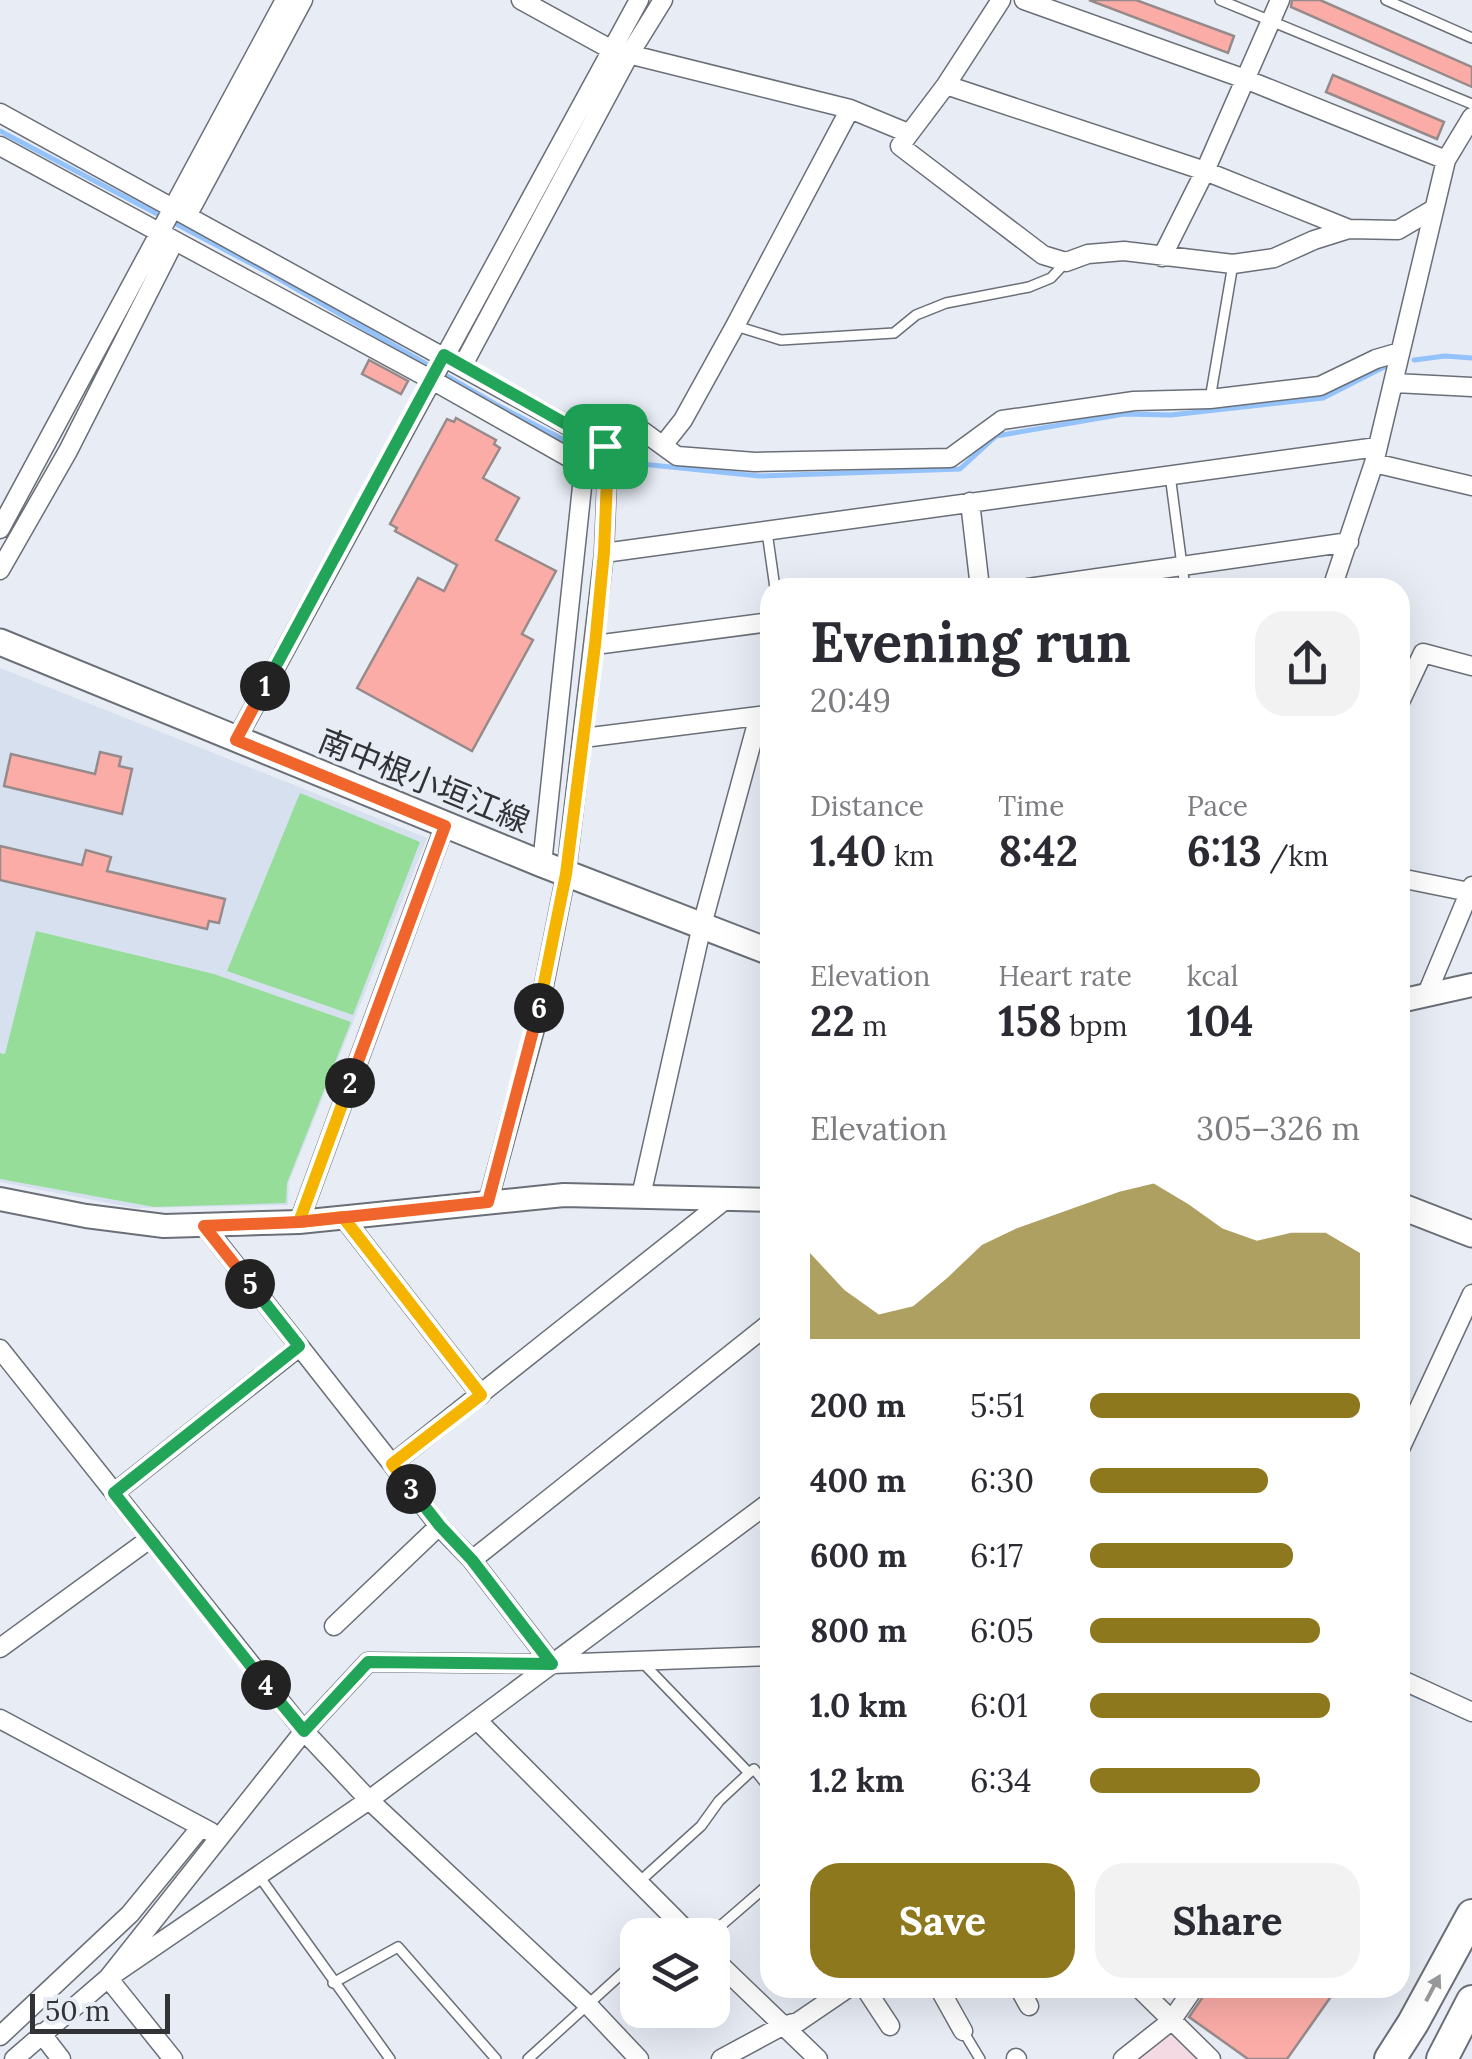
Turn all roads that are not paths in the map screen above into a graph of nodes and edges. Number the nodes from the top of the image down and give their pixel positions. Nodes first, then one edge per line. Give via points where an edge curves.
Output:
1 (285, 0) edge
2 (303, 0) edge
3 (520, 0) edge
4 (638, 0) edge
5 (664, 0) edge
6 (1002, 0) edge
7 (1024, 0) edge
8 (1220, 0) edge
9 (1280, 0) edge
10 (1386, 0) edge
11 (1270, 18) junction
12 (1472, 38) edge
13 (620, 52) junction
14 (1245, 80) junction
15 (946, 85) junction
16 (1472, 104) edge
17 (850, 109) junction
18 (0, 113) edge
19 (1472, 117) edge
20 (908, 133) junction
21 (0, 146) edge
22 (1446, 160) junction
23 (1205, 171) junction
24 (1432, 210) junction
25 (178, 211) junction
26 (1348, 229) junction
27 (165, 236) junction
28 (1162, 257) junction
29 (1066, 262) junction
30 (1234, 264) junction
31 (736, 326) junction
32 (1400, 352) junction
33 (443, 356) junction
34 (463, 366) junction
35 (432, 379) junction
36 (1395, 383) junction
37 (1472, 387) edge
38 (1210, 399) junction
39 (664, 444) junction
40 (605, 447) junction
41 (1376, 455) junction
42 (584, 468) junction
43 (1170, 475) junction
44 (607, 476) junction
45 (1472, 486) edge
46 (970, 502) junction
47 (0, 529) edge
48 (766, 529) junction
49 (1349, 542) junction
50 (604, 552) junction
51 (1183, 567) junction
52 (0, 570) edge
53 (773, 578) edge
54 (979, 578) edge
55 (1102, 578) edge
56 (1184, 578) edge
57 (1336, 578) edge
58 (760, 623) edge
59 (0, 642) edge
60 (595, 645) junction
61 (1472, 666) edge
62 (1410, 680) edge
63 (760, 716) edge
64 (760, 729) edge
65 (583, 738) junction
66 (236, 740) junction
67 (445, 826) junction
68 (542, 864) junction
69 (566, 874) junction
70 (1410, 880) edge
71 (1471, 889) edge
72 (702, 925) junction
73 (760, 948) edge
74 (1472, 986) edge
75 (1426, 996) junction
76 (1410, 999) edge
77 (640, 1196) junction
78 (0, 1200) edge
79 (725, 1200) junction
80 (488, 1202) junction
81 (760, 1205) edge
82 (1410, 1210) edge
83 (343, 1217) junction
84 (299, 1222) junction
85 (204, 1226) junction
86 (1472, 1234) edge
87 (1472, 1294) edge
88 (760, 1331) edge
89 (299, 1346) junction
90 (0, 1350) edge
91 (481, 1395) junction
92 (1410, 1427) edge
93 (392, 1464) junction
94 (114, 1493) junction
95 (760, 1515) edge
96 (440, 1526) junction
97 (151, 1538) junction
98 (472, 1560) junction
99 (334, 1626) dead end
100 (0, 1648) edge
101 (760, 1656) edge
102 (642, 1662) junction
103 (552, 1664) junction
104 (1410, 1683) edge
105 (1472, 1712) edge
106 (0, 1720) edge
107 (477, 1720) junction
108 (304, 1731) junction
109 (749, 1773) junction
110 (760, 1775) edge
111 (369, 1800) junction
112 (202, 1826) junction
113 (219, 1836) junction
114 (259, 1876) junction
115 (639, 1882) junction
116 (760, 1891) edge
117 (1472, 1915) edge
118 (675, 1918) edge
119 (729, 1918) edge
120 (730, 1975) edge
121 (620, 1976) edge
122 (108, 1978) junction
123 (332, 1983) junction
124 (833, 1998) edge
125 (872, 1998) edge
126 (945, 1998) edge
127 (1025, 1998) edge
128 (1148, 1998) edge
129 (1187, 1998) edge
130 (1472, 2001) edge
131 (589, 2006) junction
132 (1029, 2006) dead end
133 (1171, 2021) junction
134 (782, 2026) junction
135 (890, 2026) dead end
136 (963, 2032) joint
137 (42, 2033) junction
138 (0, 2036) edge
139 (14, 2059) edge
140 (61, 2059) edge
141 (173, 2059) edge
142 (390, 2059) edge
143 (496, 2059) edge
144 (528, 2059) edge
145 (639, 2059) edge
146 (721, 2059) edge
147 (818, 2059) edge
148 (980, 2059) edge
149 (1123, 2059) edge
150 (1210, 2059) edge
151 (1390, 2059) edge
152 (1442, 2059) edge

1 - 25 street
2 - 25 street
3 - 13 street
4 - 13 street
5 - 13 street
6 - 15 street
7 - 14 street
8 - 11 lane
9 - 11 street
10 - 12 lane
11 - 14 street
11 - 16 lane
13 - 17 street
13 - 33 street
13 - 34 street
14 - 22 street
14 - 23 street
15 - 20 street
15 - 23 street
17 - 20 street
17 - 31 street
18 - 25 street
19 - 22 street
20 - 29 street via 900,146 1043,255
21 - 27 street
22 - 24 street
23 - 26 street
23 - 28 street
24 - 26 street via 1398,230
24 - 32 street
25 - 27 street
25 - 33 street
26 - 30 street via 1274,258
27 - 35 street
27 - 47 street
27 - 52 street via 68,451
28 - 29 street via 1124,251
28 - 30 street
29 - 31 lane via 1029,287 946,303 894,333 781,340
30 - 38 lane
31 - 39 street
32 - 36 street
32 - 38 street via 1320,386
33 - 34 street
33 - 35 street
34 - 40 street
35 - 42 street
35 - 66 street
36 - 37 street
36 - 41 street
38 - 39 street via 1134,400 1002,420 950,458 755,462 677,456
39 - 40 street via 637,427 605,423
40 - 44 street
41 - 43 street
41 - 45 street
41 - 49 street
42 - 44 street
42 - 68 street
43 - 46 street
43 - 51 lane
44 - 50 street
46 - 48 street
46 - 54 street
48 - 50 street
48 - 53 lane
49 - 51 street
49 - 57 street
50 - 60 street
51 - 55 street
51 - 56 lane
58 - 60 street
59 - 66 main road, 南中根小垣江線
60 - 65 street
61 - 62 street via 1423,652
63 - 65 street
64 - 72 street
65 - 69 street
66 - 67 main road, 南中根小垣江線
67 - 68 main road, 南中根小垣江線
67 - 84 street
68 - 69 main road, 南中根小垣江線
69 - 72 main road, 南中根小垣江線
69 - 80 street via 536,1025
70 - 71 street
71 - 75 street
72 - 73 main road, 南中根小垣江線
72 - 77 street
74 - 75 street
75 - 76 street
77 - 79 street
77 - 80 street
78 - 85 street via 164,1226
79 - 81 street
79 - 91 street
80 - 83 street
82 - 86 main road
83 - 84 street
83 - 91 street
84 - 85 street
85 - 89 street
87 - 92 street
88 - 98 street
89 - 93 street
89 - 94 street
90 - 94 street
91 - 93 street
93 - 96 street
94 - 97 street
95 - 103 street
96 - 98 street
96 - 99 street
97 - 100 street
97 - 108 street
98 - 103 street
101 - 102 street
102 - 103 street
102 - 109 lane
103 - 107 street
103 - 108 street via 368,1662
104 - 105 street
106 - 112 street
107 - 111 street
107 - 115 street
108 - 111 street
108 - 113 street
109 - 110 lane via 754,1768
109 - 115 lane
111 - 114 street
111 - 131 street
112 - 113 street
112 - 138 street via 130,1914
113 - 122 street
114 - 122 street
114 - 123 lane
115 - 118 street
116 - 119 lane
151 -> 117 highway
120 - 134 street
121 - 131 lane
122 - 137 street
122 - 141 street
123 - 142 lane
123 - 143 lane via 398,1947
124 - 134 street
125 - 135 street
126 - 136 street
127 - 132 street
128 - 133 street
129 - 133 street
130 - 152 highway
131 - 144 lane
131 - 145 street
133 - 149 street
133 - 150 street
134 - 146 street
134 - 147 street
136 - 148 lane
137 - 139 street
137 - 140 street

